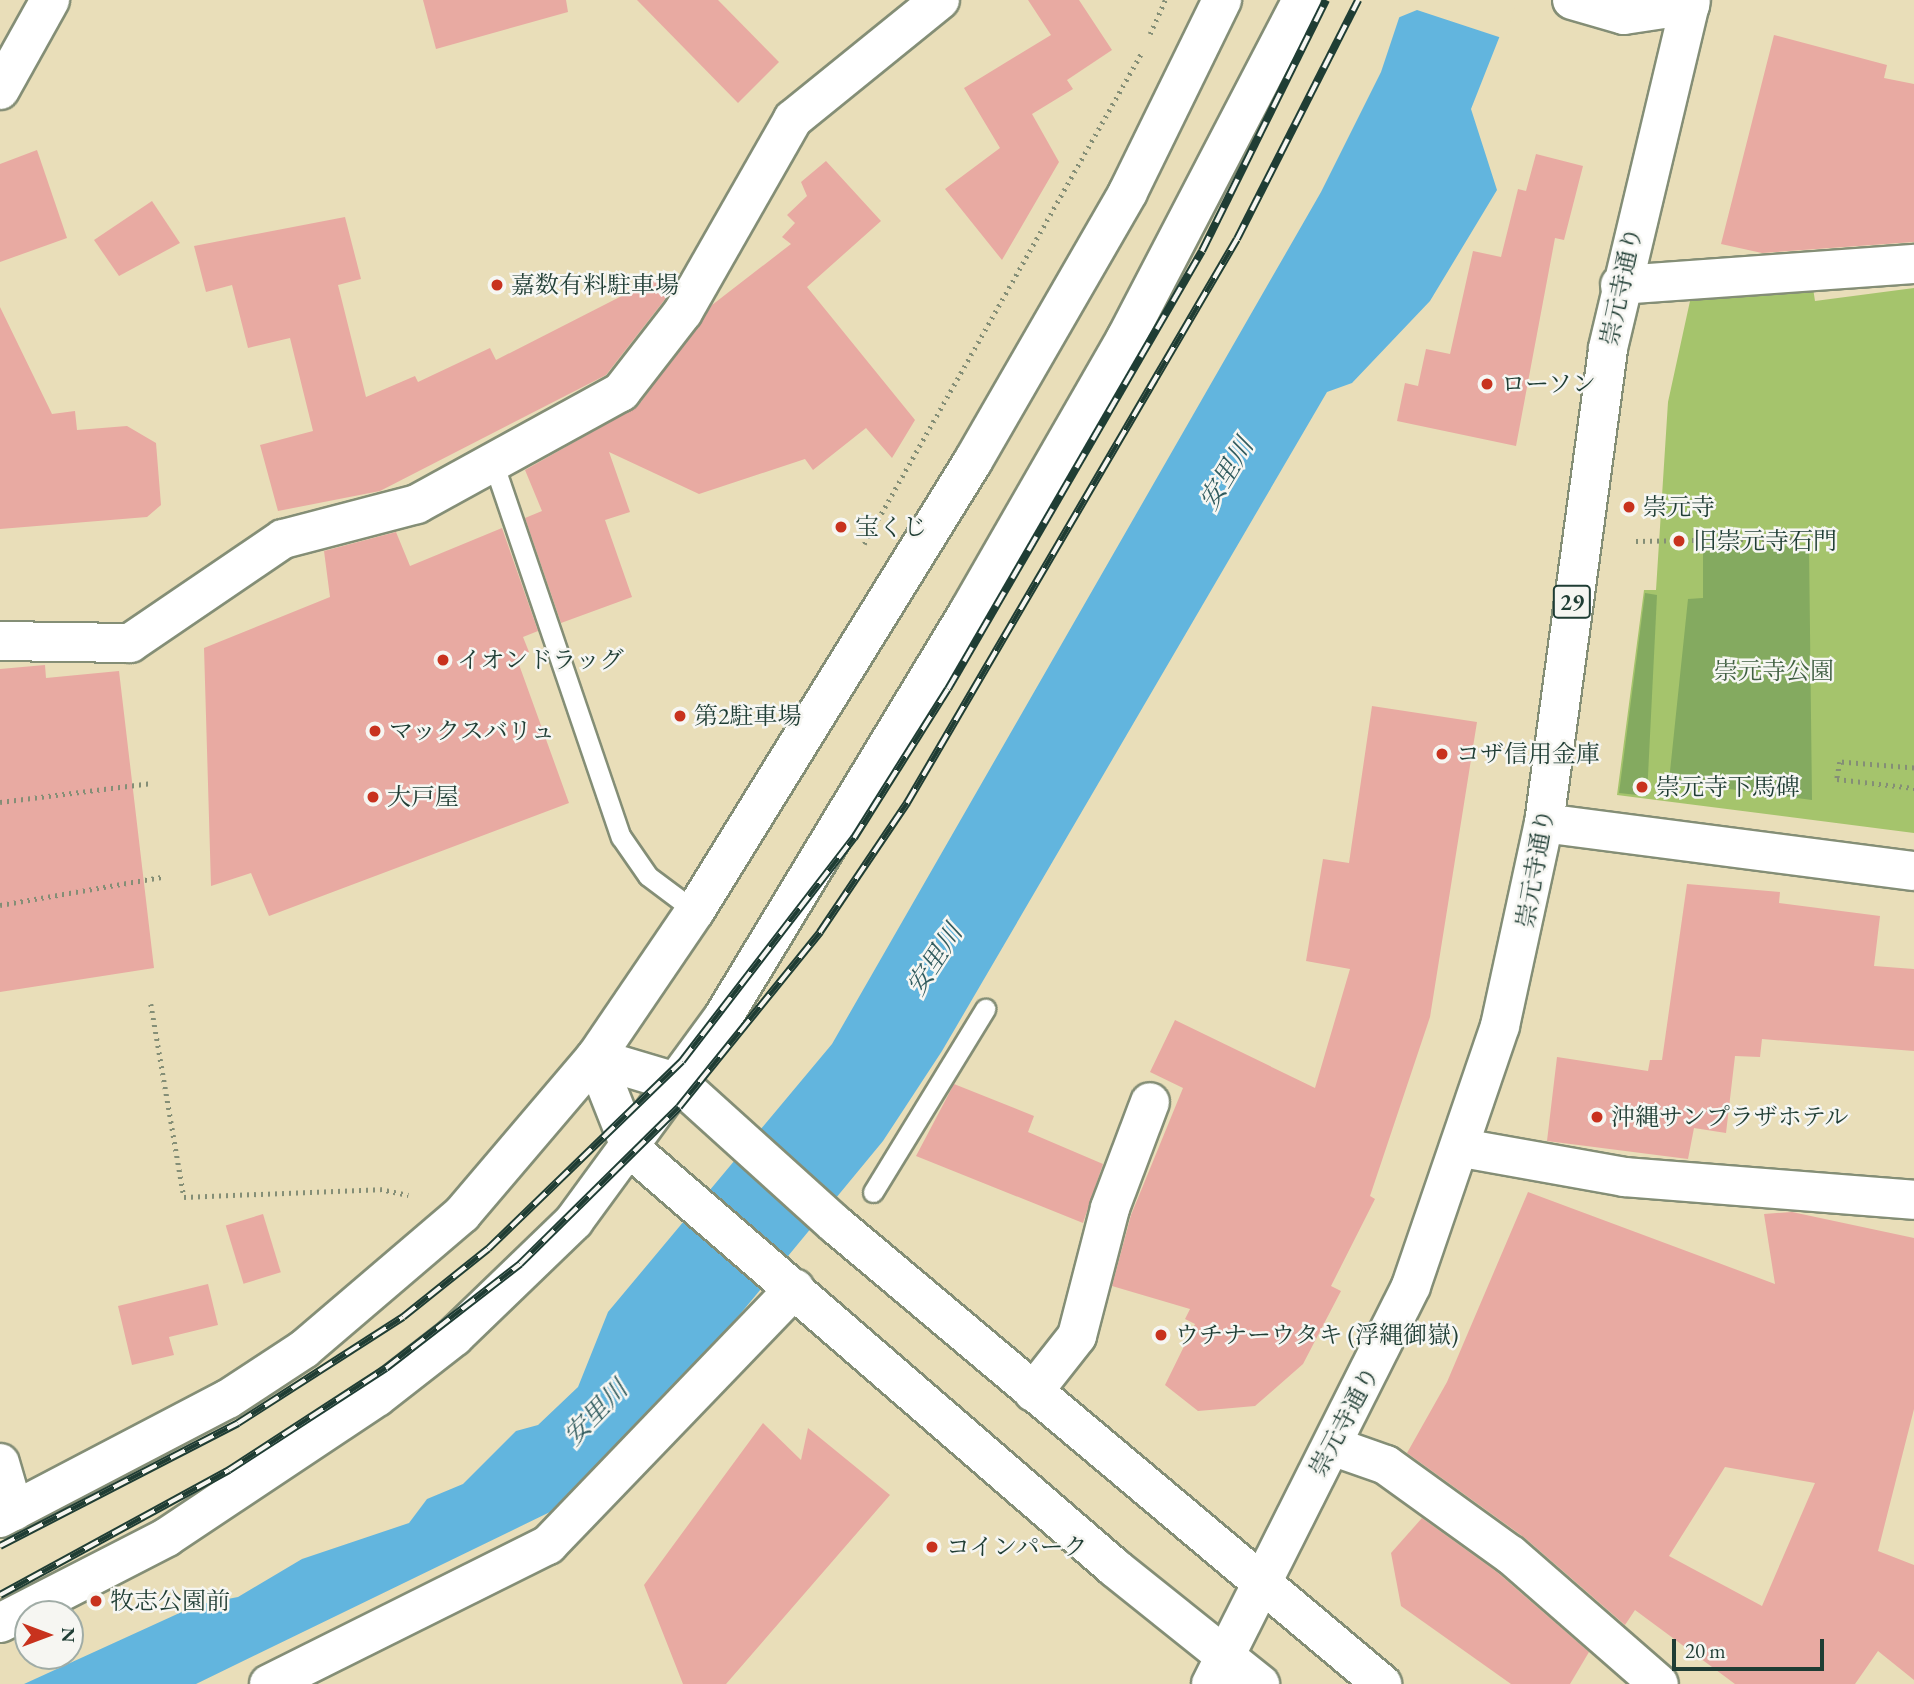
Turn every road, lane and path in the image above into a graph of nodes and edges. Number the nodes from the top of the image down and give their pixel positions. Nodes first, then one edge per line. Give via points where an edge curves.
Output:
1 (50, 0) edge
2 (940, 0) edge
3 (1165, 0) edge
4 (1222, 0) edge
5 (1301, 0) edge
6 (1572, 0) edge
7 (1689, 2) edge
8 (0, 90) edge
9 (1914, 264) edge
10 (1620, 285) junction
11 (494, 465) junction
12 (1814, 538) dead end
13 (1636, 541) dead end
14 (862, 547) dead end
15 (0, 641) edge
16 (1914, 768) edge
17 (152, 783) dead end
18 (1914, 788) edge
19 (0, 802) edge
20 (1544, 823) junction
21 (1914, 871) edge
22 (162, 877) dead end
23 (0, 905) edge
24 (695, 911) junction
25 (151, 1004) dead end
26 (985, 1009) dead end
27 (595, 1058) junction
28 (678, 1083) junction
29 (1150, 1102) dead end
30 (631, 1149) junction
31 (1462, 1149) junction
32 (873, 1192) dead end
33 (408, 1195) dead end
34 (1914, 1200) edge
35 (791, 1284) junction
36 (1033, 1392) junction
37 (1332, 1446) junction
38 (0, 1463) edge
39 (7, 1514) edge
40 (1260, 1584) junction
41 (0, 1623) edge
42 (1217, 1670) edge
43 (269, 1684) edge
44 (1260, 1684) edge
45 (1382, 1684) edge
46 (1660, 1684) edge

1 - 8 street
2 - 11 street via 793,119 649,364 621,392
3 - 14 path via 1069,190
4 - 24 street via 1054,322
5 - 28 street via 1132,326 970,611
6 - 7 street via 1623,15
7 - 10 street, 崇元寺通り / 29
9 - 10 street
10 - 20 street, 崇元寺通り / 29
11 - 15 street via 417,504 283,539 130,643
11 - 24 lane via 621,837 648,876
12 - 13 path
16 - 18 path via 1840,762 1837,779
17 - 19 path
20 - 21 street
20 - 31 street, 崇元寺通り / 29 via 1517,960
22 - 23 path
24 - 27 street
25 - 33 path via 184,1197 380,1189
26 - 32 lane
27 - 28 street
27 - 30 street
27 - 39 street via 463,1214 364,1302 228,1399
28 - 30 street
28 - 36 street
29 - 36 street via 1110,1208 1077,1336
30 - 35 street
30 - 41 street via 530,1269 377,1397 167,1537
31 - 34 street via 1624,1177
31 - 37 street, 崇元寺通り / 29 via 1411,1286
35 - 42 street
35 - 43 street via 548,1545
36 - 40 street
37 - 40 street, 崇元寺通り / 29
37 - 46 street via 1386,1465 1511,1555
38 - 39 street
40 - 42 street, 崇元寺通り / 29
40 - 45 street
42 - 44 street

